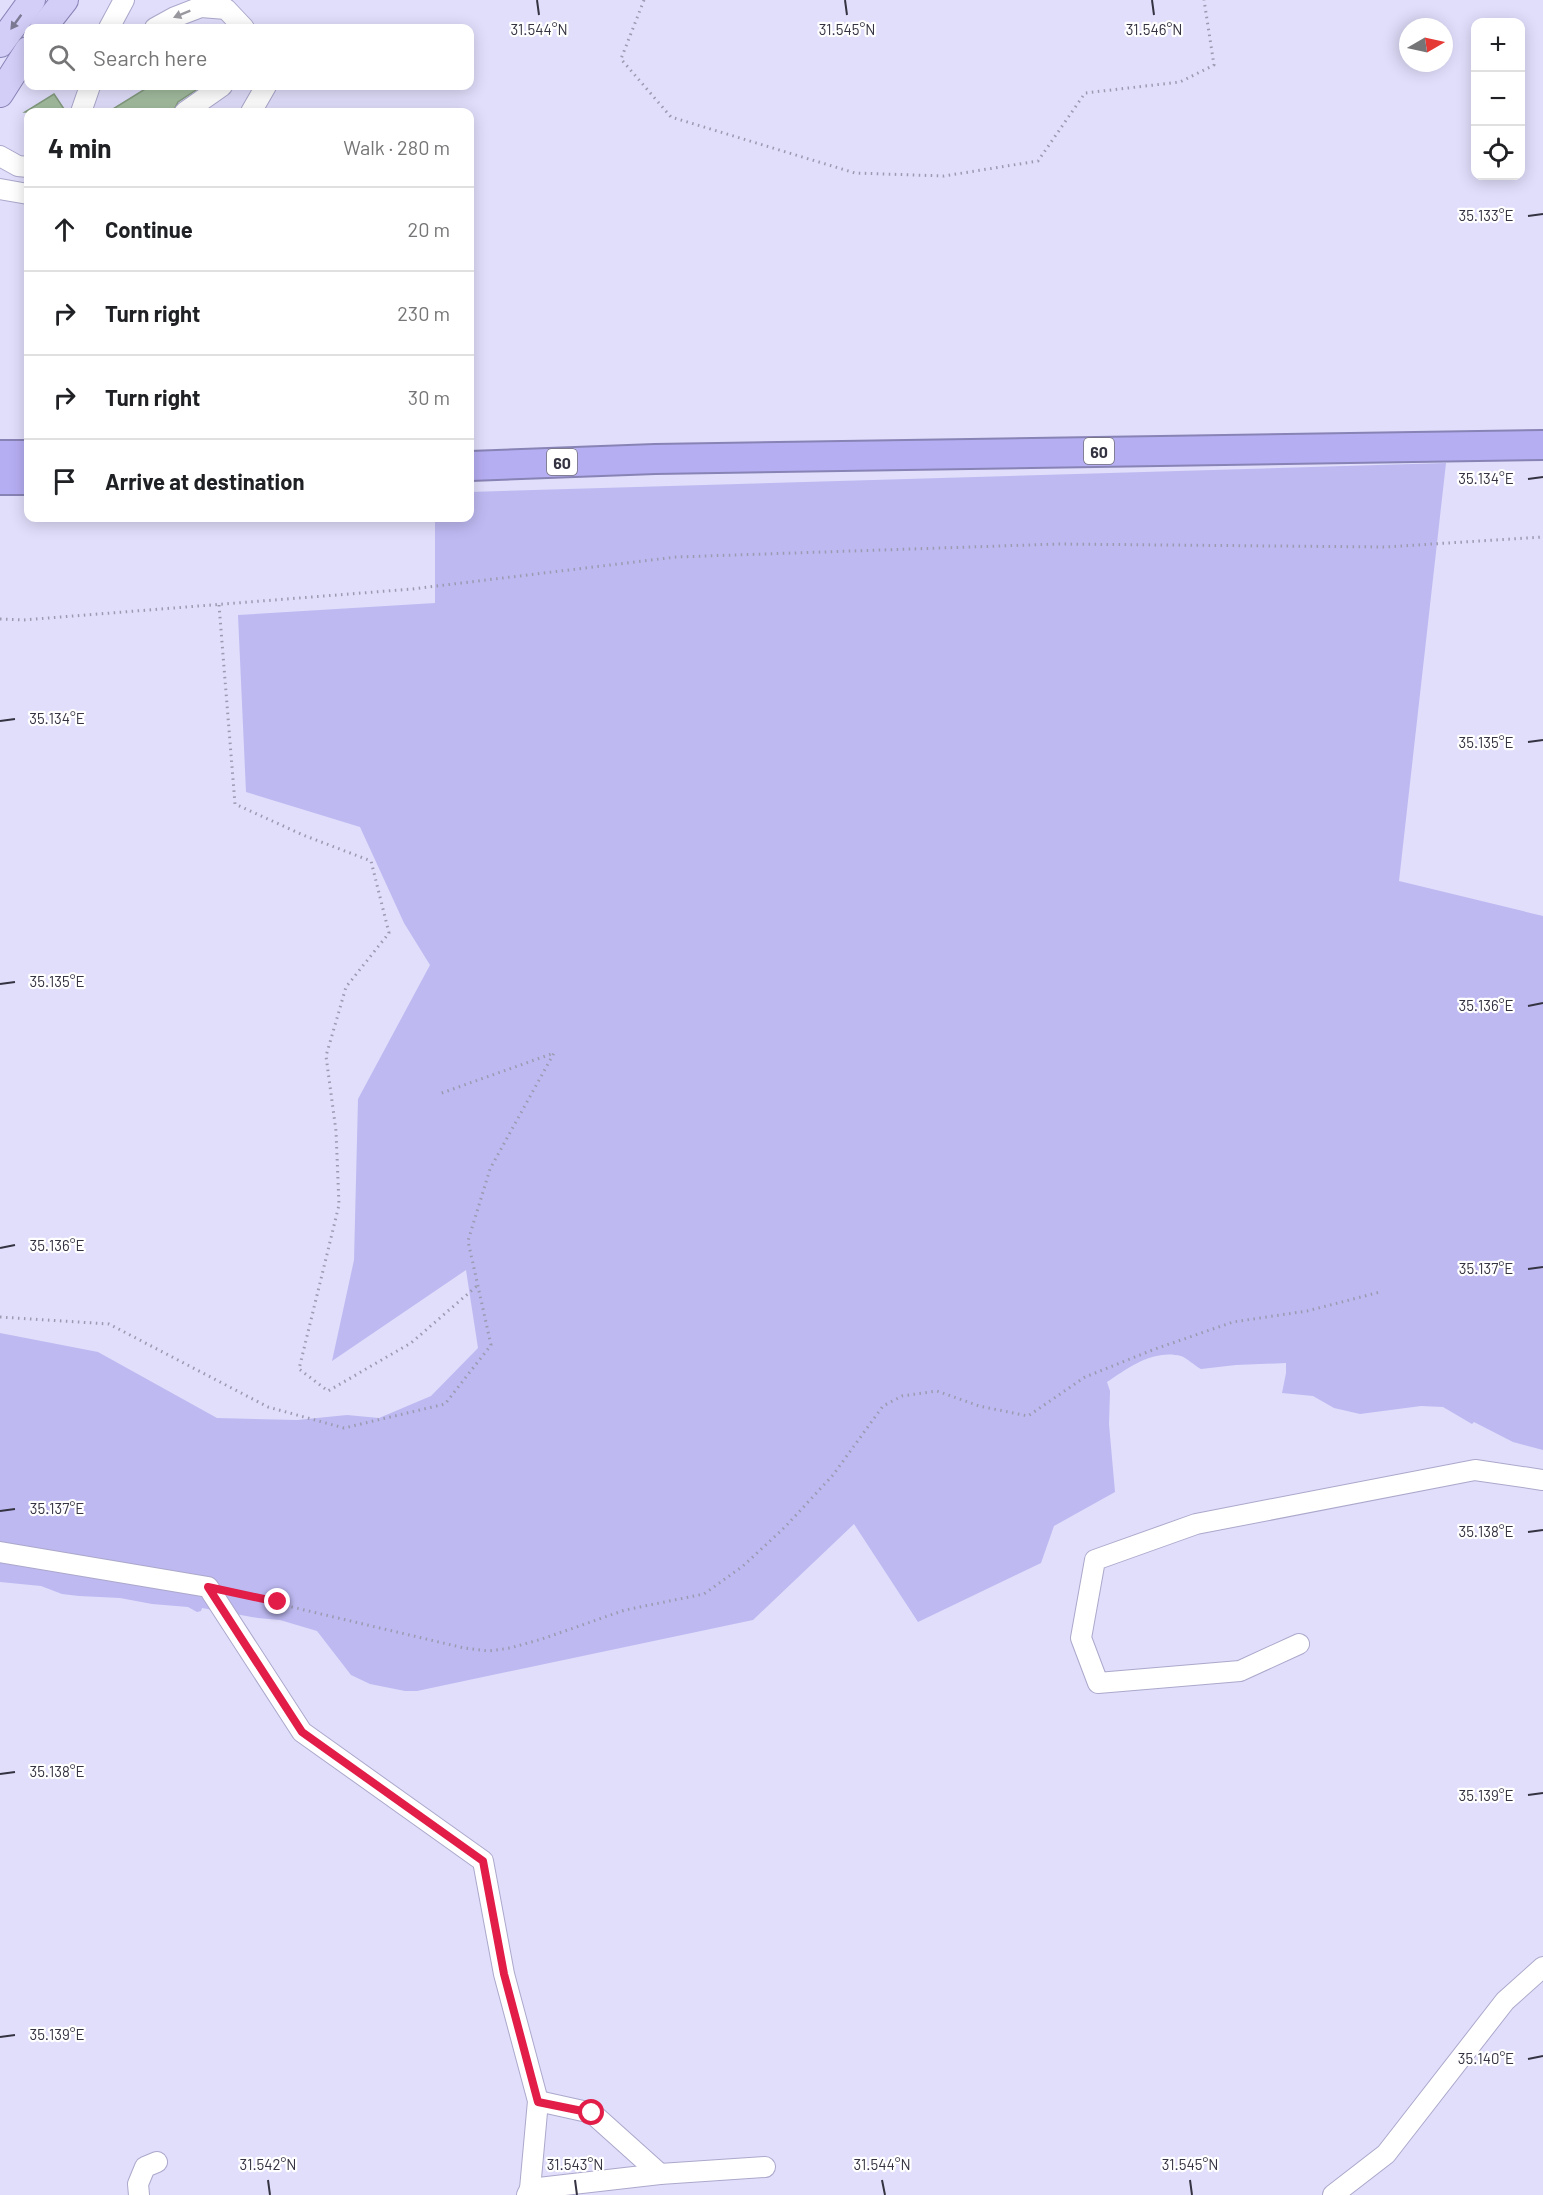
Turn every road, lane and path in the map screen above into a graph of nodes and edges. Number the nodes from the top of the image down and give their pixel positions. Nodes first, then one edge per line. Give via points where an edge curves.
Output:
1 (32, 0) edge
2 (65, 0) edge
3 (124, 0) edge
4 (223, 0) edge
5 (644, 0) edge
6 (1204, 0) edge
7 (46, 24) edge
8 (111, 24) edge
9 (162, 24) edge
10 (240, 24) edge
11 (241, 24) edge
12 (0, 44) edge
13 (24, 56) edge
14 (88, 90) edge
15 (90, 90) edge
16 (216, 90) edge
17 (269, 90) edge
18 (0, 94) edge
19 (82, 108) edge
20 (96, 108) edge
21 (191, 108) edge
22 (254, 108) edge
23 (0, 156) edge
24 (24, 167) edge
25 (0, 189) edge
26 (24, 193) edge
27 (1543, 445) edge
28 (0, 455) edge
29 (24, 455) edge
30 (474, 458) edge
31 (655, 459) junction
32 (474, 466) edge
33 (0, 480) edge
34 (24, 480) edge
35 (1543, 537) edge
36 (219, 604) junction
37 (0, 619) edge
38 (439, 1094) dead end
39 (478, 1285) junction
40 (1380, 1292) dead end
41 (0, 1317) edge
42 (1543, 1480) edge
43 (0, 1552) edge
44 (208, 1587) junction
45 (1299, 1644) dead end
46 (1543, 1967) edge
47 (538, 2102) junction
48 (157, 2162) dead end
49 (765, 2167) dead end
50 (660, 2174) junction
51 (528, 2192) edge
52 (139, 2195) edge
53 (1332, 2195) edge

1 -> 12 main road
2 - 7 main road
3 - 8 street
4 - 11 street
5 - 6 path via 621,59 671,117 855,173 944,176 1038,161 1085,93 1180,82 1214,65
10 -> 9 street via 226,9 201,7
13 - 18 main road
14 - 19 street
15 - 20 street
16 - 21 street
17 - 22 street
23 - 24 street
25 - 26 street
27 - 31 highway, 60
28 - 29 highway
30 - 31 highway, 60
31 - 32 highway, 60
33 - 34 highway
35 - 36 path via 1385,548 1058,544 676,557 412,589
36 - 37 path
36 - 39 path via 235,804 371,861 389,933 346,987 326,1056 336,1131 339,1205 299,1369 327,1391 411,1343
38 - 39 path via 554,1053 490,1169 468,1241
39 - 41 path via 491,1345 445,1404 344,1428 268,1407 109,1324
40 - 44 path via 1307,1311 1233,1322 1155,1349 1085,1377 1028,1416 979,1406 937,1391 902,1396 884,1406 833,1475 785,1527 743,1566 704,1594 625,1610 510,1648 464,1648
42 - 45 street via 1475,1470 1196,1524 1095,1560 1081,1638 1098,1683 1240,1671
43 - 44 street
44 - 47 street via 302,1732 483,1861 504,1974
46 - 53 street via 1505,2001 1386,2154
47 - 50 street via 592,2113
47 - 51 street
48 - 52 street via 146,2167 138,2184
49 - 50 street
50 - 51 street

